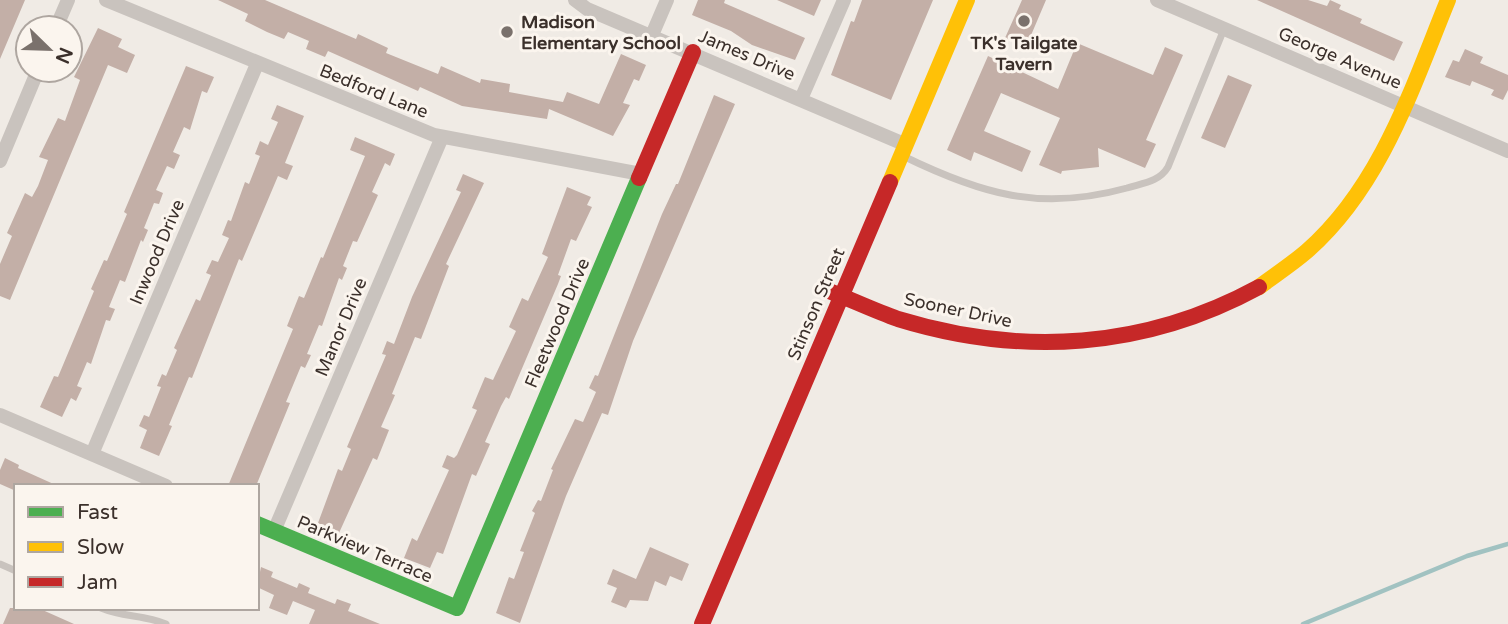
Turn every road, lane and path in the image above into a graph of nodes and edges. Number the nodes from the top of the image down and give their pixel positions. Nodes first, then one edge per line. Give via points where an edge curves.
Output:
1 (106, 0) edge
2 (575, 0) edge
3 (667, 0) edge
4 (844, 0) edge
5 (967, 0) edge
6 (1157, 0) edge
7 (1448, 0) edge
8 (1224, 29) junction
9 (652, 35) junction
10 (692, 52) junction
11 (257, 64) junction
12 (32, 84) edge
13 (801, 99) junction
14 (1403, 107) junction
15 (442, 137) junction
16 (902, 149) junction
17 (1508, 151) edge
18 (0, 161) edge
19 (641, 174) junction
20 (835, 293) junction
21 (0, 415) edge
22 (92, 454) junction
23 (161, 484) edge
24 (259, 525) edge
25 (274, 531) junction
26 (457, 608) joint
27 (106, 610) edge
28 (119, 616) junction
29 (115, 624) edge
30 (165, 624) edge
31 (702, 624) edge

1 - 11 street, Bedford Lane
2 - 9 street, James Drive
3 - 9 street
4 - 13 street
5 - 16 street, Stinson Street
6 - 8 street, George Avenue
7 - 14 street, Sooner Drive
8 - 14 street, George Avenue
8 - 16 lane via 1168,167 1157,180 1072,198 1003,195 960,183
9 - 10 street, James Drive
10 - 13 street, James Drive
10 - 19 street, Fleetwood Drive
11 - 15 street, Bedford Lane
11 - 22 street, Inwood Drive
12 - 18 street
13 - 16 street, James Drive
14 - 17 street, George Avenue
14 - 20 street, Sooner Drive via 1360,190 1319,239 1255,288 1196,318 1108,341 1019,342 904,321
15 - 19 street, Bedford Lane
15 - 25 street, Manor Drive
16 - 20 street, Stinson Street
19 - 26 street, Fleetwood Drive
20 - 31 street, Stinson Street
21 - 22 street
22 - 23 street
24 - 25 street, Parkview Terrace
25 - 26 street, Parkview Terrace
27 - 28 lane
28 - 29 lane
28 - 30 lane via 148,617

